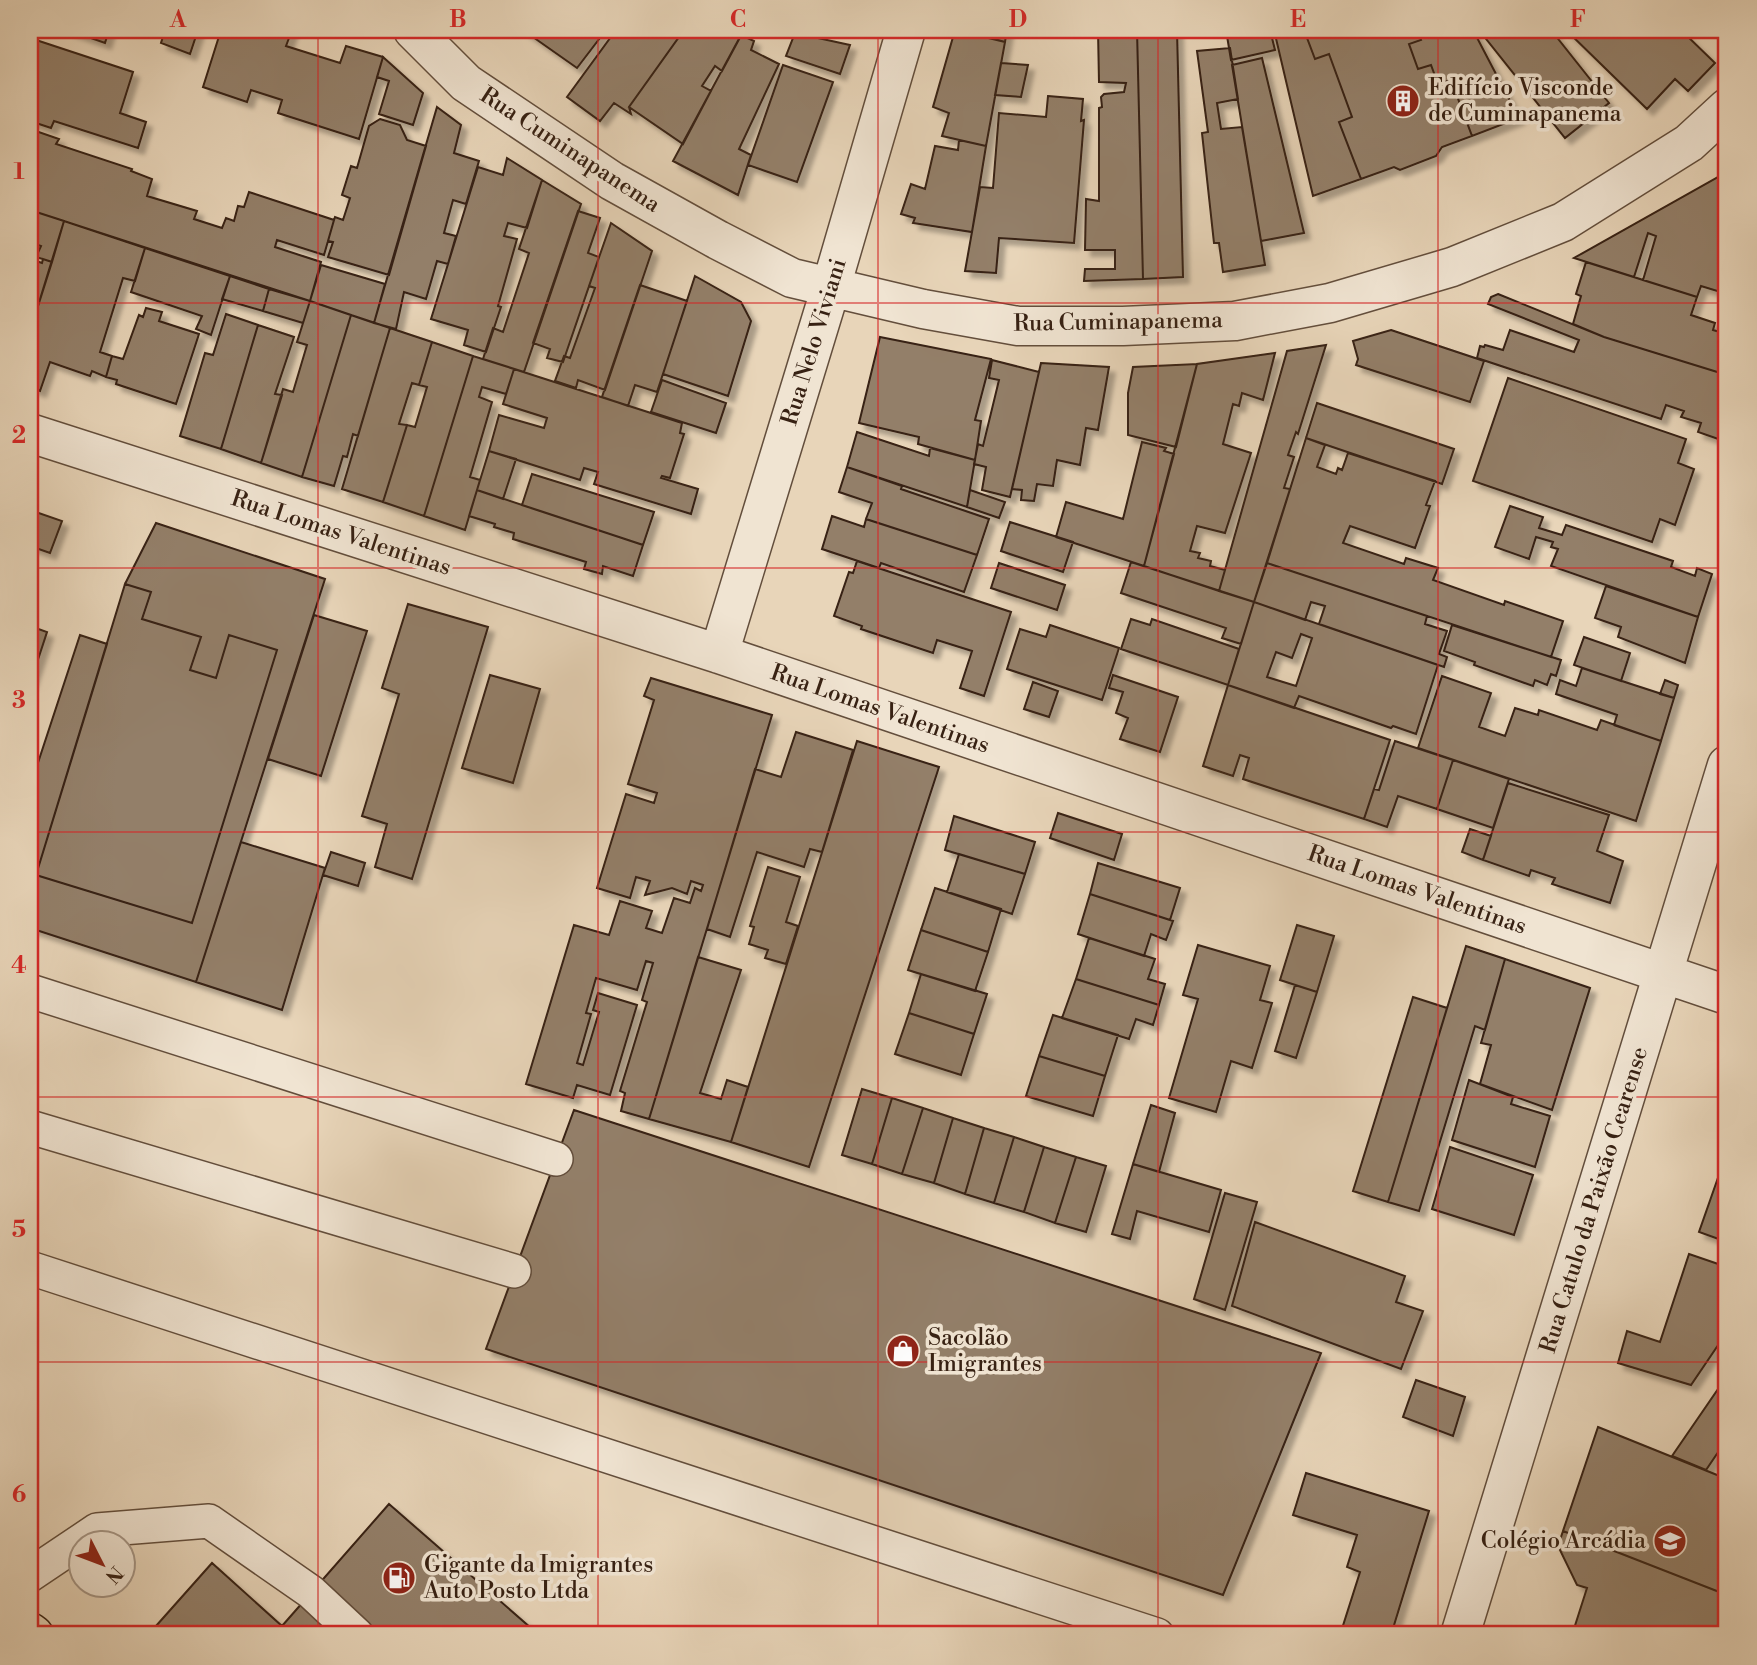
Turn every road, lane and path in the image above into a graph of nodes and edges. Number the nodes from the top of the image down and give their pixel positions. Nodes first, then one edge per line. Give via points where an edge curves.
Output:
1 (413, 30) edge
2 (906, 30) edge
3 (1727, 108) edge
4 (831, 287) junction
5 (30, 433) edge
6 (719, 654) junction
7 (1727, 765) edge
8 (1664, 973) junction
9 (30, 991) edge
10 (1727, 995) edge
11 (30, 1127) edge
12 (556, 1159) dead end
13 (30, 1268) edge
14 (514, 1271) dead end
15 (30, 1575) edge
16 (356, 1635) edge
17 (1157, 1635) edge
18 (1460, 1635) edge

1 - 4 street, Rua Cuminapanema via 466,83 612,181 792,278
2 - 4 street, Rua Nelo Viviani
3 - 4 street, Rua Cuminapanema via 1689,143 1563,222 1452,267 1330,303 1235,321 1018,326
4 - 6 street, Rua Nelo Viviani
5 - 6 street, Rua Lomas Valentinas
6 - 8 street, Rua Lomas Valentinas
7 - 8 street, Rua Catulo da Paixão Cearense
8 - 10 street, Rua Lomas Valentinas
8 - 18 street, Rua Catulo da Paixão Cearense
9 - 12 lane
11 - 14 lane
13 - 17 lane
15 - 16 lane via 97,1530 209,1521 311,1592

